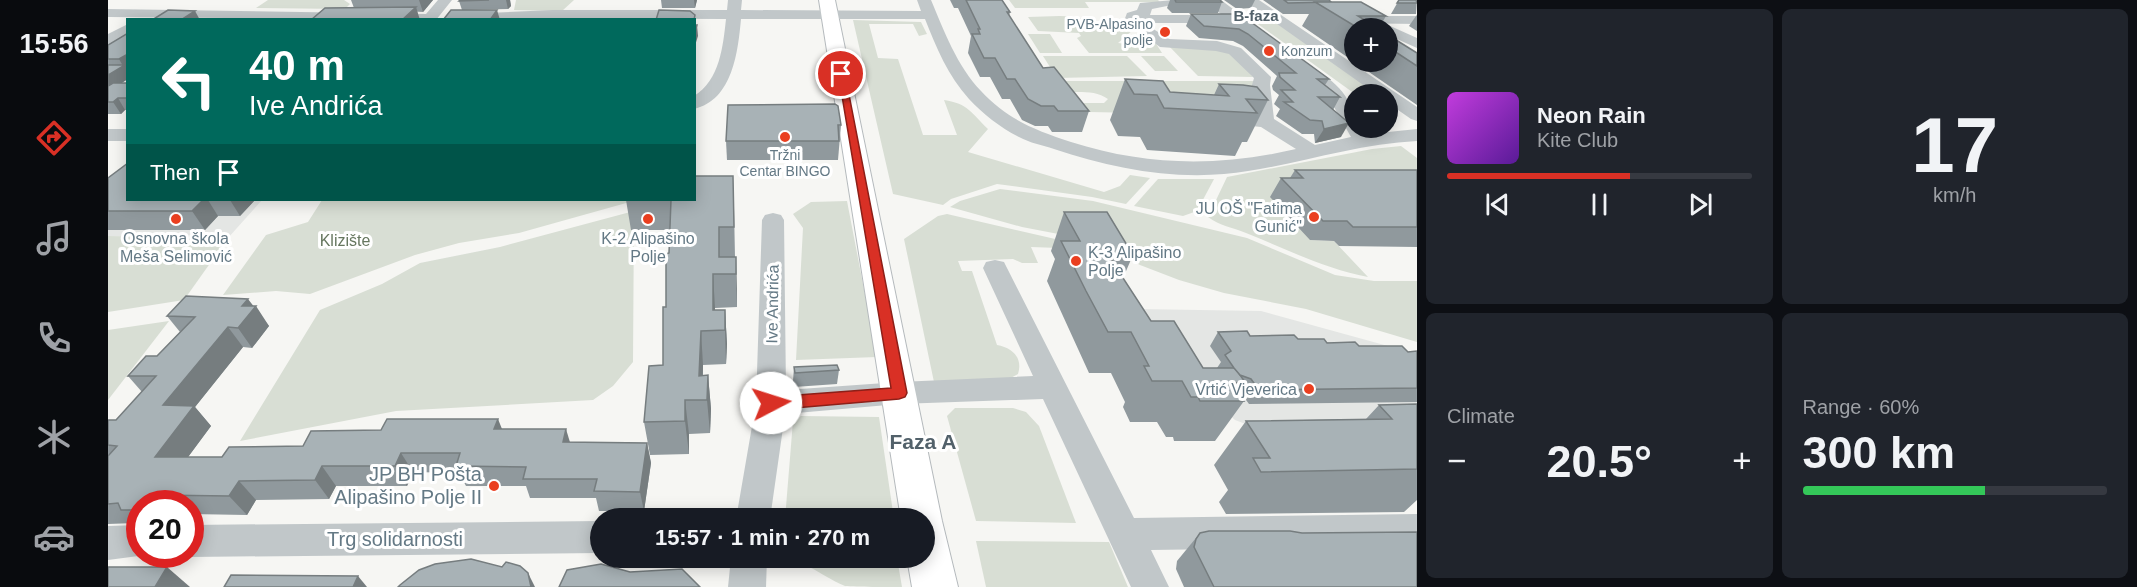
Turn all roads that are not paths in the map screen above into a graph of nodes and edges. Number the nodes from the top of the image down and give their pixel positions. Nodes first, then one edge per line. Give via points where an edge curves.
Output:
1 (177, 0) edge
2 (445, 0) edge
3 (1167, 0) edge
4 (1212, 0) edge
5 (1250, 0) edge
6 (459, 6) edge
7 (734, 7) edge
8 (828, 7) edge
9 (927, 7) edge
10 (108, 13) edge
11 (148, 16) edge
12 (551, 17) edge
13 (335, 18) edge
14 (430, 18) edge
15 (448, 18) edge
16 (499, 18) edge
17 (1130, 19) junction
18 (1239, 20) junction
19 (1279, 20) junction
20 (1308, 20) dead end
21 (1331, 20) edge
22 (1344, 20) edge
23 (1398, 20) edge
24 (1417, 20) edge
25 (126, 29) edge
26 (1398, 35) edge
27 (108, 40) edge
28 (1416, 44) edge
29 (1272, 45) edge
30 (1290, 58) edge
31 (696, 103) edge
32 (1344, 106) edge
33 (1417, 115) edge
34 (1264, 121) junction
35 (1233, 122) edge
36 (1417, 129) edge
37 (1398, 131) edge
38 (108, 135) edge
39 (126, 135) edge
40 (1398, 135) edge
41 (1417, 135) edge
42 (1344, 136) edge
43 (1298, 142) junction
44 (1254, 145) dead end
45 (773, 220) dead end
46 (995, 268) dead end
47 (1052, 387) junction
48 (899, 393) junction
49 (771, 403) junction
50 (755, 508) edge
51 (920, 508) edge
52 (1417, 530) edge
53 (1124, 534) junction
54 (590, 537) edge
55 (204, 541) edge
56 (126, 542) edge
57 (108, 543) edge
58 (748, 568) edge
59 (931, 568) edge
60 (747, 587) edge
61 (935, 587) edge
62 (1149, 587) edge

1 - 11 street
2 - 14 street
3 - 17 street via 1145,6 1144,13
4 - 18 street
5 - 19 street
6 - 15 street
7 - 8 street
7 - 12 street
7 - 31 street via 726,69 717,86
8 - 9 street
8 - 48 main road
9 - 43 street via 973,93 1024,132 1116,162 1217,169 1268,162
10 - 11 street
11 - 13 street
12 - 16 street
17 - 18 street
17 - 34 street via 1165,44 1217,46 1235,51 1263,77
18 - 29 street
19 - 20 street
19 - 33 street
21 - 22 street
23 - 24 street
25 - 27 street
26 - 28 street
30 - 32 street via 1333,90
34 - 35 street
34 - 43 street
36 - 37 street
38 - 39 street
40 - 41 street
42 - 43 street
43 - 44 street
45 - 49 street, Ive Andrića
46 - 47 street
47 - 48 street
47 - 53 street
48 - 49 street
48 - 51 main road
49 - 50 street
52 - 53 street
53 - 62 street
54 - 55 street, Trg solidarnosti
56 - 57 street
58 - 60 street
59 - 61 main road

